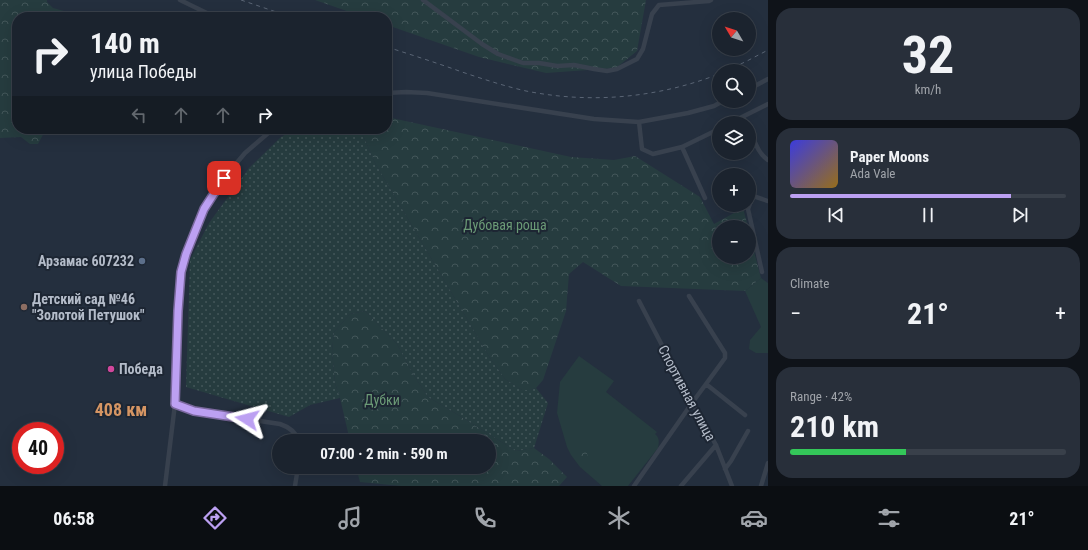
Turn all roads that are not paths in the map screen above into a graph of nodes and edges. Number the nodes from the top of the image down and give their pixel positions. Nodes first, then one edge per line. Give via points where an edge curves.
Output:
1 (180, 0) edge
2 (422, 0) edge
3 (711, 0) edge
4 (205, 12) edge
5 (768, 78) edge
6 (756, 85) edge
7 (392, 93) edge
8 (768, 104) edge
9 (712, 107) edge
10 (745, 116) edge
11 (639, 122) junction
12 (712, 132) edge
13 (267, 134) edge
14 (756, 144) edge
15 (682, 147) junction
16 (768, 160) edge
17 (704, 198) dead end
18 (768, 201) edge
19 (762, 272) dead end
20 (689, 296) dead end
21 (639, 301) dead end
22 (706, 384) junction
23 (692, 403) junction
24 (175, 404) junction
25 (745, 415) dead end
26 (748, 431) dead end
27 (295, 434) edge
28 (716, 445) junction
29 (768, 463) edge
30 (725, 469) junction
31 (767, 472) edge
32 (297, 474) edge
33 (164, 486) edge
34 (295, 486) edge
35 (634, 486) edge
36 (681, 486) edge
37 (732, 486) edge
38 (760, 486) edge

1 - 4 street
2 - 3 street via 498,54 522,63 574,65 607,71 637,59 643,49 652,14 659,5
5 - 6 street
7 - 11 street via 427,93 594,119
8 - 10 street
9 - 11 street
11 - 15 street via 642,149 654,154
12 - 15 street
13 - 24 street via 245,153 224,178 204,209 186,254 181,272 178,311
14 - 16 street
15 - 17 street
18 - 19 street via 753,196 748,209
20 - 22 street via 725,353 719,368
21 - 23 street, Спортивная улица
22 - 23 street
22 - 25 street
23 - 28 street, Спортивная улица
23 - 35 street
24 - 27 street via 194,411 280,424 289,427
24 - 33 street
26 - 30 street
28 - 30 street, Спортивная улица
28 - 36 street
29 - 31 street
30 - 37 street, Спортивная улица
31 - 38 street
32 - 34 street

